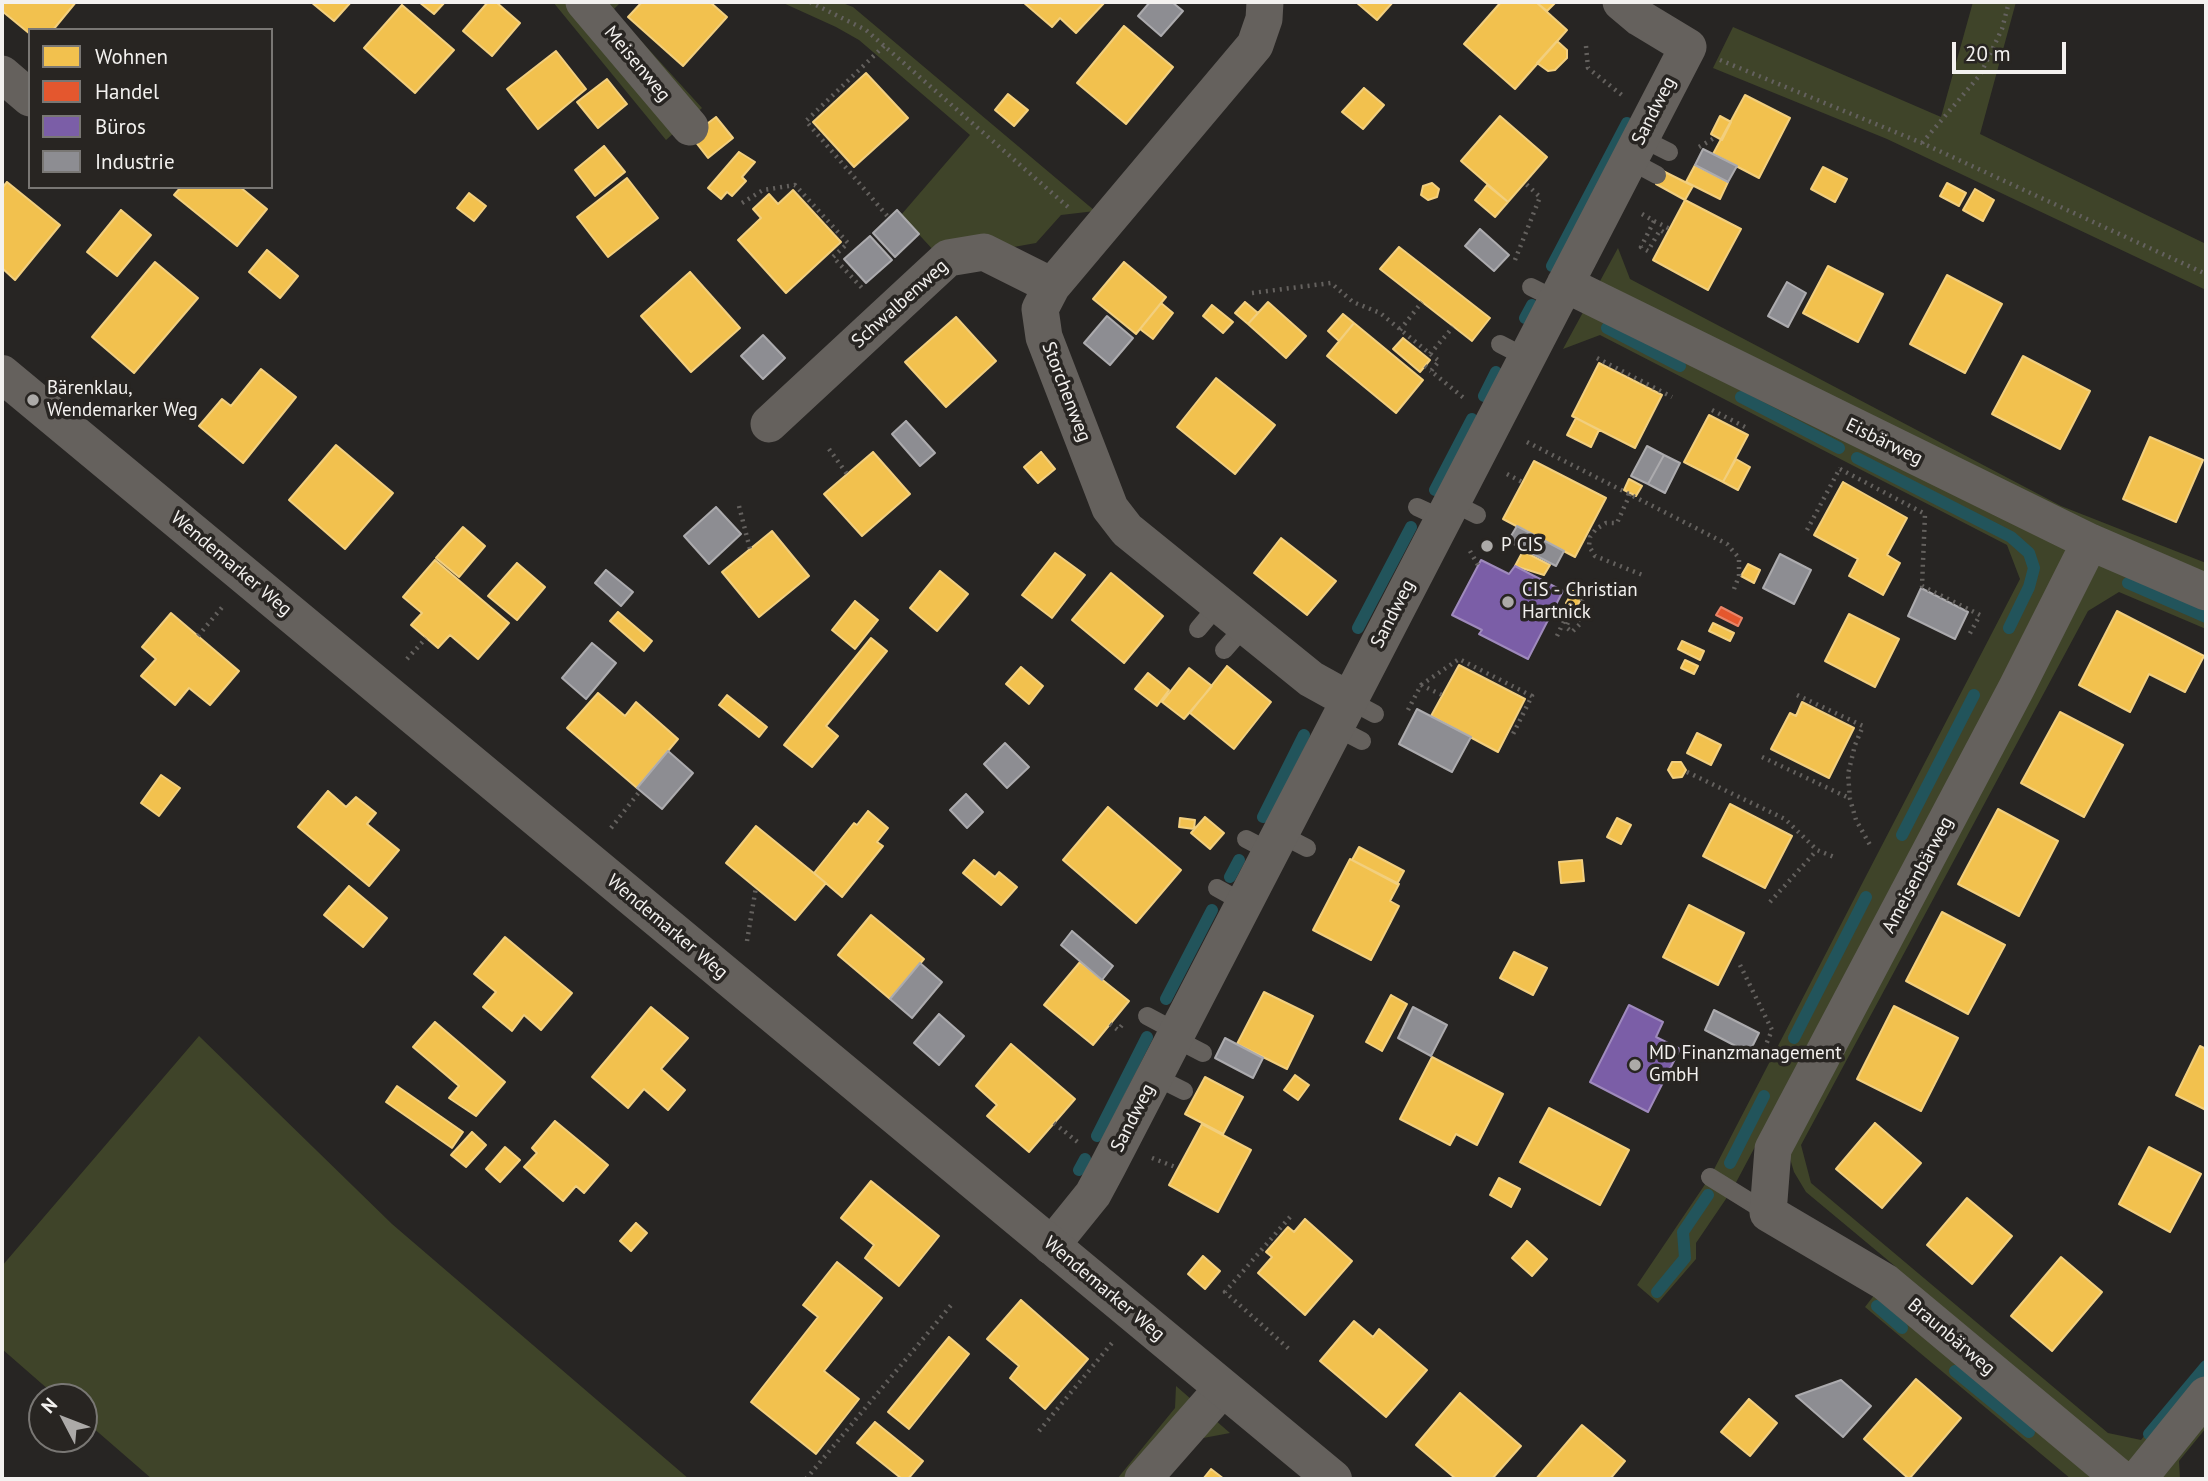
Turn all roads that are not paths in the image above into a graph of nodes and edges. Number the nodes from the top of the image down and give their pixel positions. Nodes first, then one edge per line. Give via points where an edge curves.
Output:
1 (584, 2) edge
2 (1265, 2) edge
3 (1621, 2) edge
4 (2, 74) edge
5 (28, 96) edge
6 (690, 127) dead end
7 (1551, 290) junction
8 (1058, 292) junction
9 (2, 374) edge
10 (769, 424) dead end
11 (2090, 542) junction
12 (2206, 592) edge
13 (1355, 720) junction
14 (1710, 1177) dead end
15 (1768, 1213) junction
16 (1051, 1246) junction
17 (1223, 1388) junction
18 (2206, 1395) edge
19 (1143, 1479) edge
20 (1333, 1479) edge
21 (2121, 1479) edge
22 (2138, 1479) edge

1 - 6 street, Meisenweg
2 - 8 street, Storchenweg via 1261,50 1098,232
3 - 7 street, Sandweg via 1688,47 1652,132
4 - 5 street
7 - 11 street, Eisbärweg via 1861,430
7 - 13 street, Sandweg via 1513,351 1494,419 1447,511
8 - 10 street, Schwalbenweg via 984,252 948,258 925,270 899,294
8 - 13 street, Storchenweg via 1040,309 1044,337 1110,508 1221,627 1311,680
9 - 16 street, Wendemarker Weg
11 - 12 street, Eisbärweg
11 - 15 street, Ameisenbärweg via 1773,1149
13 - 16 street, Sandweg via 1276,843 1231,895 1175,1035 1169,1083 1093,1194
14 - 15 lane
15 - 21 street, Braunbärweg via 1885,1282
16 - 17 street, Wendemarker Weg
17 - 19 street
17 - 20 street, Wendemarker Weg
18 - 22 street

